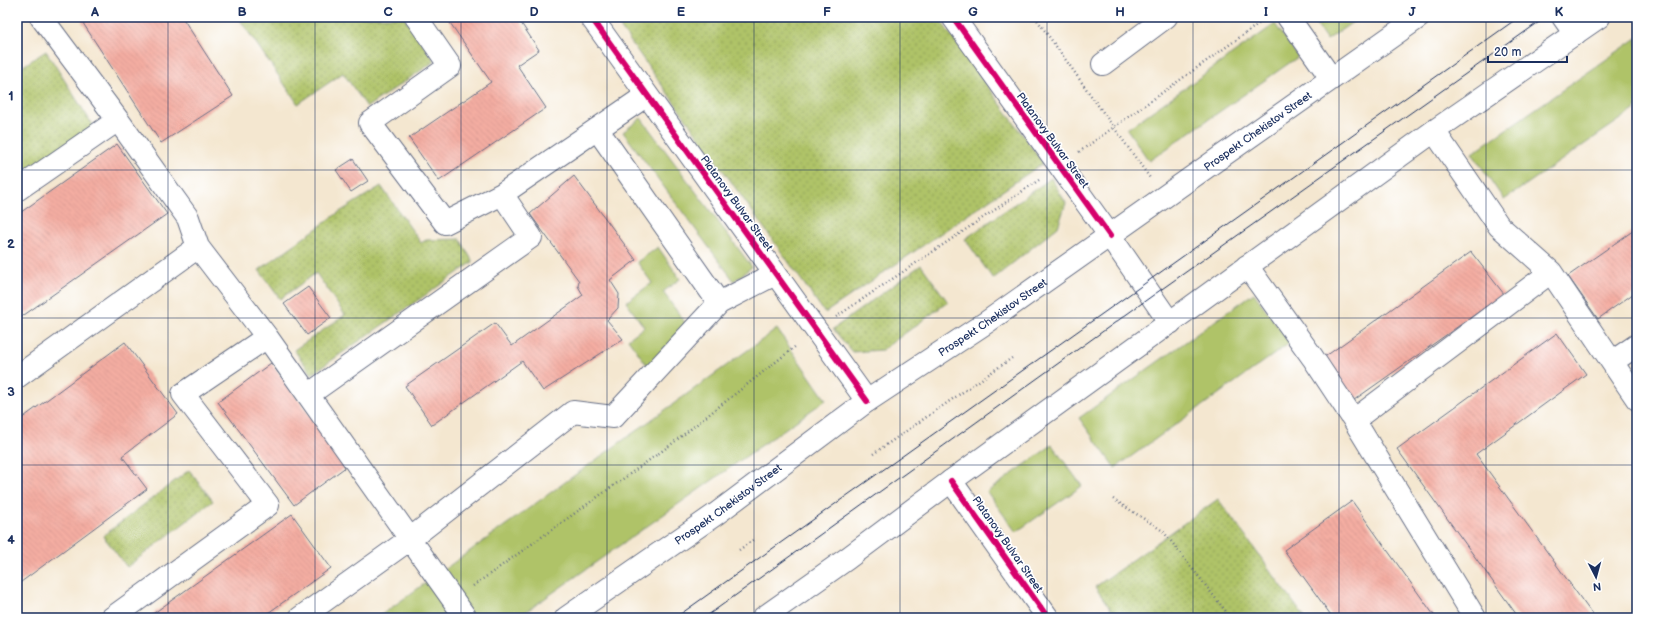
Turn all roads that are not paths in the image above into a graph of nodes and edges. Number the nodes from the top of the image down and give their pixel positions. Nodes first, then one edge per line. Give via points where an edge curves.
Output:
1 (41, 17) edge
2 (416, 17) edge
3 (591, 17) edge
4 (953, 17) edge
5 (1166, 17) edge
6 (1288, 17) edge
7 (1419, 17) edge
8 (1599, 17) edge
9 (1569, 26) edge
10 (1103, 64) dead end
11 (1331, 78) junction
12 (647, 95) junction
13 (118, 120) junction
14 (597, 129) junction
15 (1434, 131) junction
16 (17, 190) edge
17 (502, 194) junction
18 (1110, 236) junction
19 (198, 247) junction
20 (1247, 266) junction
21 (1551, 272) junction
22 (775, 274) junction
23 (719, 303) junction
24 (1170, 323) junction
25 (267, 337) junction
26 (1637, 345) edge
27 (1612, 362) junction
28 (17, 377) edge
29 (308, 395) junction
30 (1637, 399) edge
31 (867, 401) junction
32 (1354, 420) junction
33 (951, 481) junction
34 (410, 539) junction
35 (112, 618) edge
36 (300, 618) edge
37 (466, 618) edge
38 (566, 618) edge
39 (763, 618) edge
40 (1048, 618) edge
41 (1475, 618) edge

1 - 13 main road
2 - 17 main road via 450,66 370,123 445,223
3 - 12 main road, Platanovy Bulvar Street
4 - 18 main road, Platanovy Bulvar Street
5 - 10 main road
6 - 11 main road
7 - 11 main road, Prospekt Chekistov Street
8 - 9 main road
9 - 15 main road
11 - 18 main road, Prospekt Chekistov Street
12 - 14 main road
12 - 22 main road, Platanovy Bulvar Street
13 - 16 main road
13 - 19 main road via 188,218
14 - 17 main road
14 - 23 main road
15 - 20 main road
15 - 21 main road via 1499,226
17 - 29 main road via 531,237
18 - 24 main road, Platanovy Bulvar Street
18 - 31 main road, Prospekt Chekistov Street via 987,322
19 - 25 main road
19 - 28 main road
20 - 24 main road
20 - 32 main road
21 - 27 main road
21 - 32 main road
22 - 23 main road
22 - 31 main road, Platanovy Bulvar Street
23 - 34 main road via 613,417 573,412
24 - 33 main road
25 - 29 main road
25 - 35 main road via 183,394 268,505
26 - 27 main road
27 - 30 main road
29 - 34 main road
31 - 38 main road, Prospekt Chekistov Street via 716,514
32 - 41 main road
33 - 39 main road
33 - 40 main road, Platanovy Bulvar Street
34 - 36 main road
34 - 37 main road

